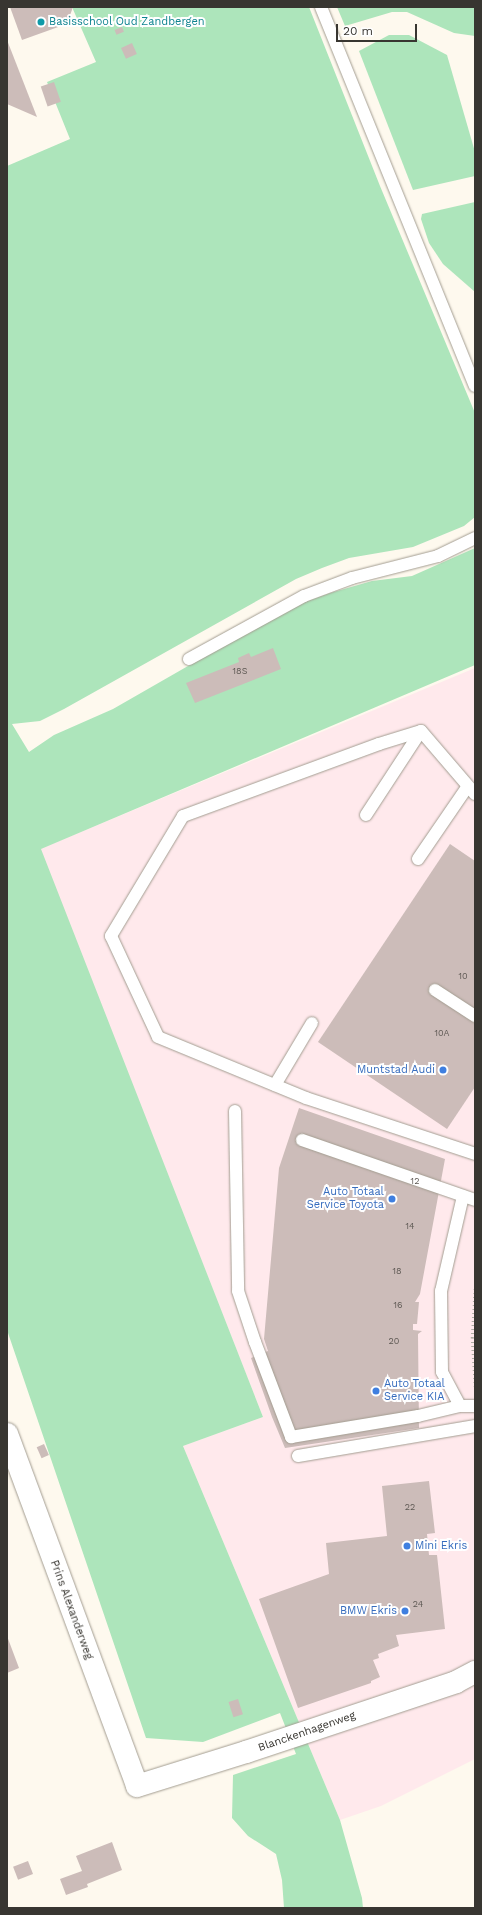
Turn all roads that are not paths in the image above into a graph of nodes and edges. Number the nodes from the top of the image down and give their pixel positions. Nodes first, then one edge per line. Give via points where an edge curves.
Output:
1 (321, 7) edge
2 (475, 386) edge
3 (475, 538) edge
4 (189, 659) dead end
5 (421, 731) junction
6 (471, 790) edge
7 (366, 815) dead end
8 (418, 859) dead end
9 (435, 990) dead end
10 (475, 1016) edge
11 (312, 1023) dead end
12 (275, 1085) junction
13 (235, 1111) dead end
14 (302, 1140) dead end
15 (474, 1151) edge
16 (463, 1196) junction
17 (475, 1200) edge
18 (460, 1406) junction
19 (475, 1406) edge
20 (475, 1426) edge
21 (7, 1434) edge
22 (298, 1456) dead end
23 (475, 1672) edge
24 (137, 1786) joint

1 - 2 lane
3 - 4 lane via 438,556 352,578 304,596
5 - 6 lane
5 - 7 lane
5 - 12 lane via 183,816 111,936 158,1037
6 - 8 lane
9 - 10 lane
11 - 12 lane
12 - 15 lane via 306,1098
13 - 18 lane via 238,1291 291,1437 418,1416
14 - 16 lane
16 - 17 lane
16 - 18 lane via 441,1291 442,1372
18 - 19 lane
20 - 22 lane
21 - 24 street, Prins Alexanderweg
23 - 24 street, Blanckenhagenweg via 433,1690

